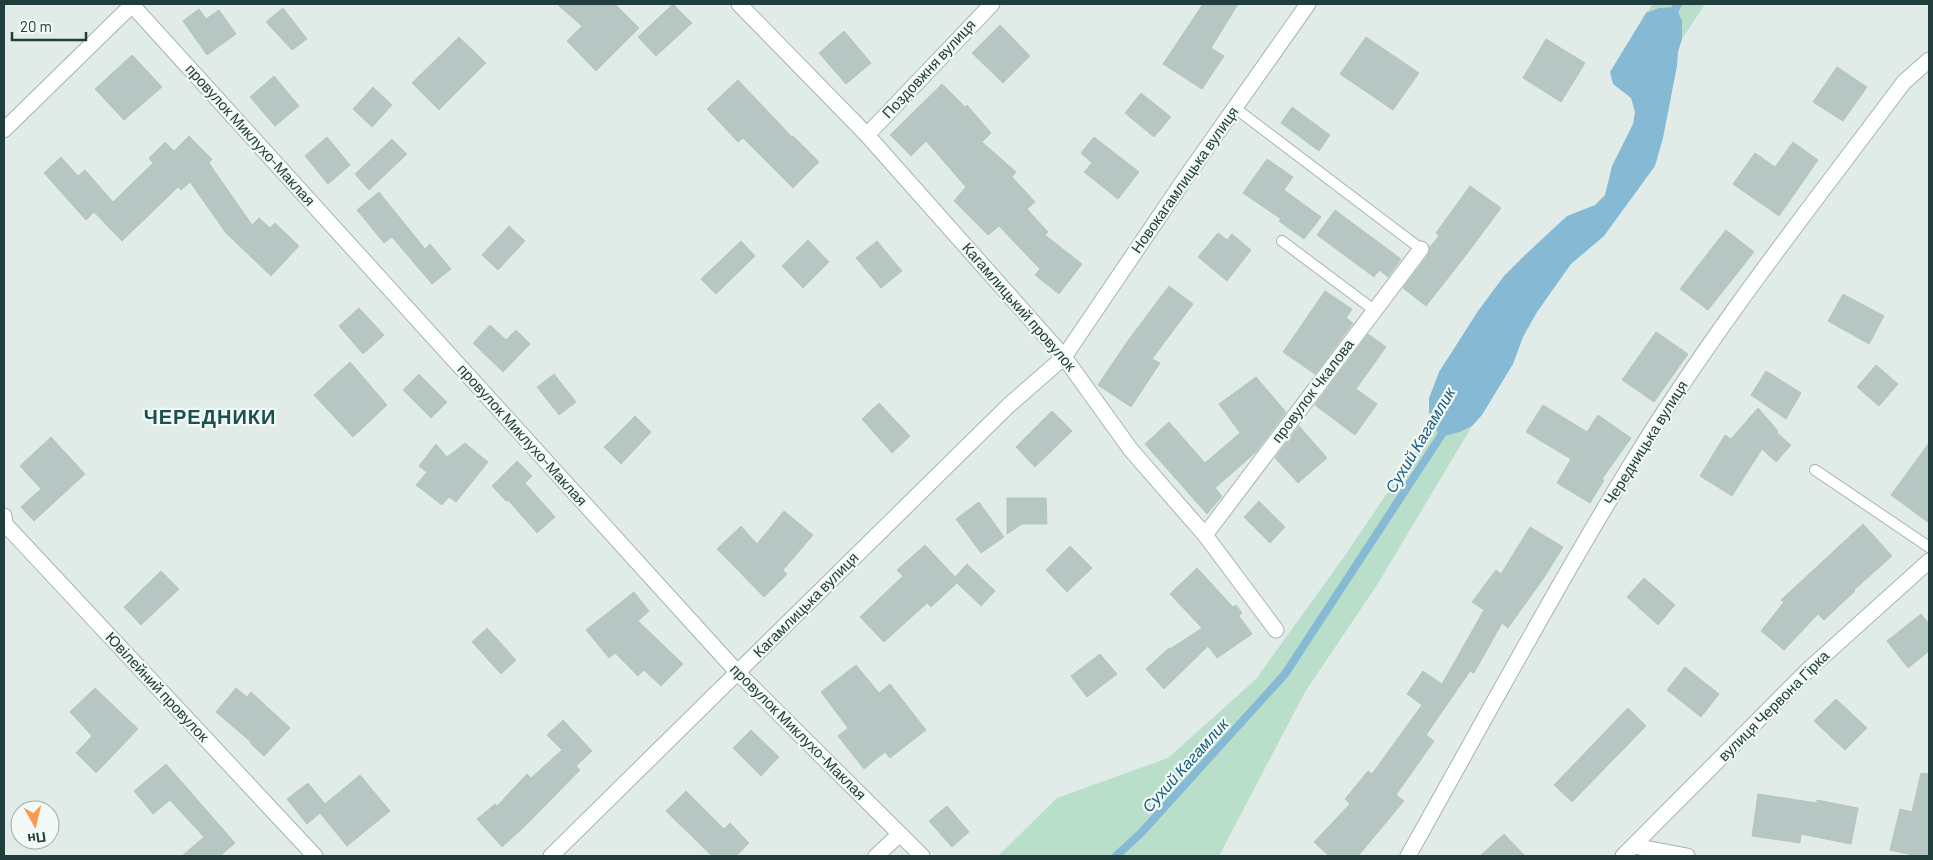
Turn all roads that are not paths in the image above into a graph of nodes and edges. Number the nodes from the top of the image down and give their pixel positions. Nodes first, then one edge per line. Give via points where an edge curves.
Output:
1 (133, 4) edge
2 (739, 4) edge
3 (992, 4) edge
4 (1308, 4) edge
5 (1929, 60) edge
6 (1235, 108) junction
7 (4, 130) edge
8 (867, 135) junction
9 (1282, 241) dead end
10 (1421, 249) joint
11 (1374, 310) junction
12 (1064, 357) junction
13 (1815, 470) dead end
14 (4, 516) edge
15 (1205, 534) junction
16 (1929, 547) edge
17 (1929, 561) edge
18 (1276, 630) dead end
19 (738, 672) junction
20 (900, 834) junction
21 (1629, 851) edge
22 (315, 856) edge
23 (551, 856) edge
24 (876, 856) edge
25 (922, 856) edge
26 (1408, 856) edge
27 (1687, 856) edge

1 - 7 street
1 - 19 street, провулок Миклухо-Маклая
2 - 8 street, Кагамлицький провулок
3 - 8 street, Поздовжня вулиця
4 - 6 street, Новокагамлицька вулиця
5 - 26 street, Чередницька вулиця via 1904,82 1715,335 1630,465
6 - 10 lane
6 - 12 street, Новокагамлицька вулиця
8 - 12 street, Кагамлицький провулок
9 - 11 lane
10 - 11 street, провулок Чкалова
11 - 15 street, провулок Чкалова
12 - 15 street, Кагамлицький провулок via 1131,450
12 - 19 street, Кагамлицька вулиця via 1008,406
13 - 16 lane
14 - 22 street, Ювілейний провулок via 6,524
15 - 18 street, Кагамлицький провулок
17 - 21 street, вулиця Червона Гірка via 1808,669
19 - 20 street, провулок Миклухо-Маклая
19 - 23 street, Кагамлицька вулиця
20 - 24 street
20 - 25 street, провулок Миклухо-Маклая
21 - 27 street

